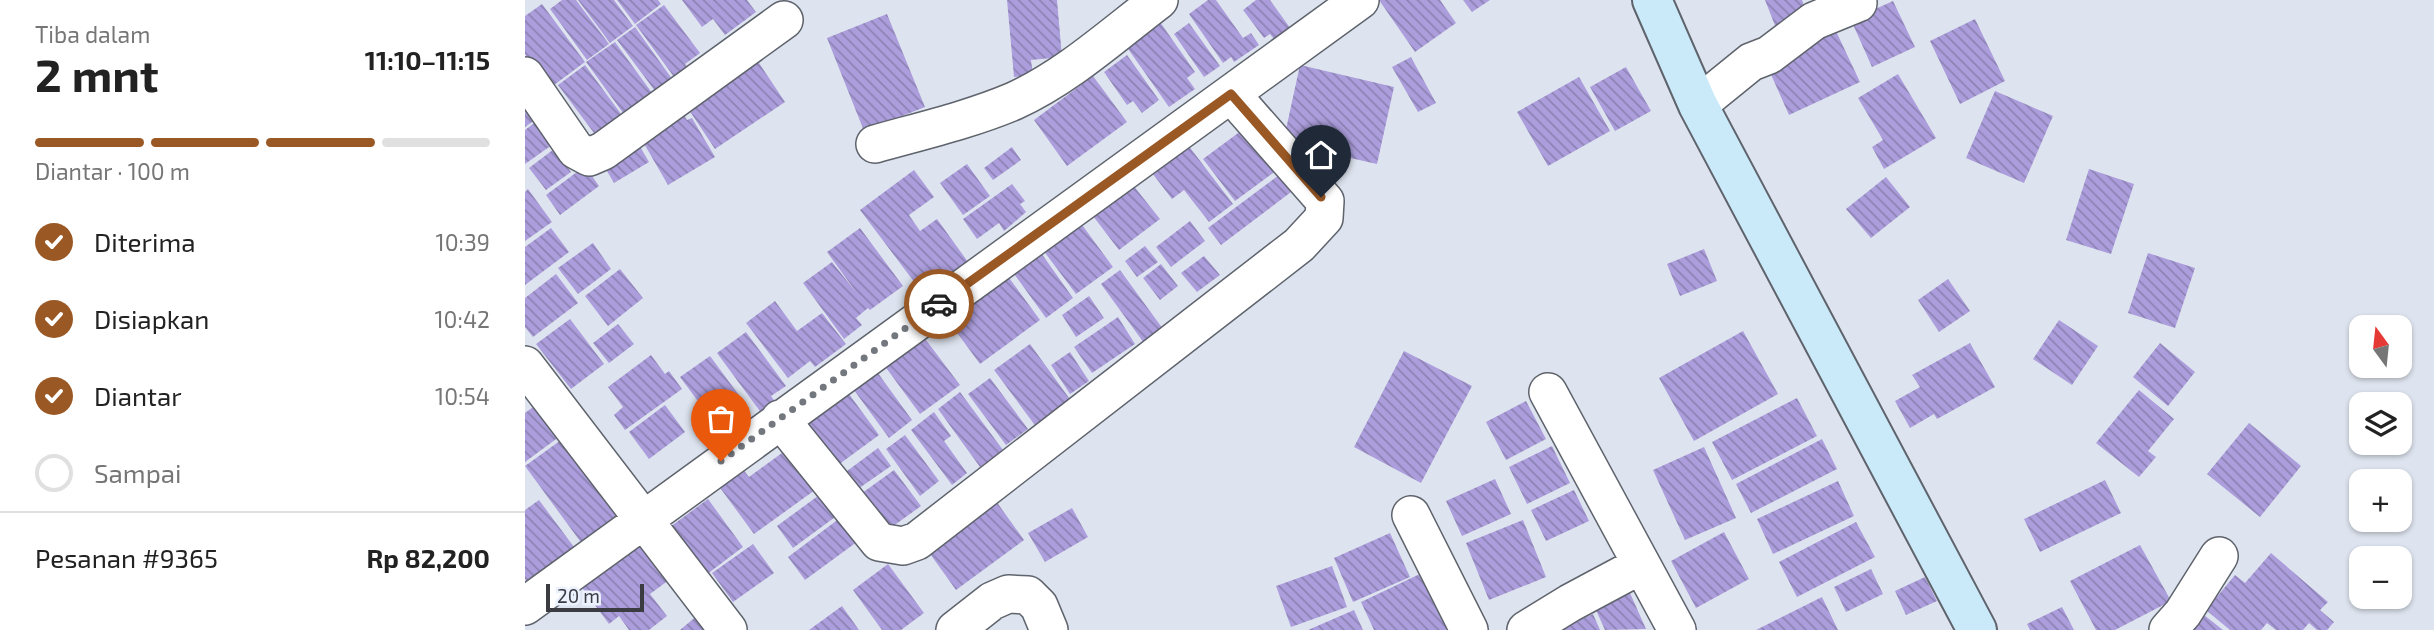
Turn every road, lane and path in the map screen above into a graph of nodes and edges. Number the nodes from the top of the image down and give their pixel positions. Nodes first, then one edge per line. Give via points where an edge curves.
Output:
1 (1159, 0) edge
2 (1360, 0) edge
3 (1652, 0) edge
4 (1858, 3) dead end
5 (784, 20) dead end
6 (525, 76) edge
7 (1231, 94) junction
8 (1698, 105) junction
9 (875, 144) dead end
10 (525, 365) edge
11 (1548, 392) dead end
12 (780, 419) junction
13 (1411, 515) dead end
14 (643, 518) junction
15 (2219, 556) dead end
16 (1641, 565) junction
17 (525, 606) edge
18 (728, 630) edge
19 (955, 630) edge
20 (1049, 630) edge
21 (1469, 630) edge
22 (1527, 630) edge
23 (1677, 630) edge
24 (1977, 630) edge
25 (2168, 630) edge

1 - 9 street via 1063,73 1015,100
2 - 7 street
3 - 8 street
4 - 8 street via 1814,22 1769,55 1751,62
5 - 6 street via 603,152 589,157 576,150
7 - 12 street
7 - 12 street via 1325,201 1324,218 1299,245 917,541 903,546 879,542
8 - 24 street
10 - 14 street
11 - 16 street
12 - 14 street
13 - 21 street
14 - 17 street
14 - 18 street
15 - 25 street
16 - 22 street
16 - 23 street
19 - 20 street via 1008,594 1028,595

